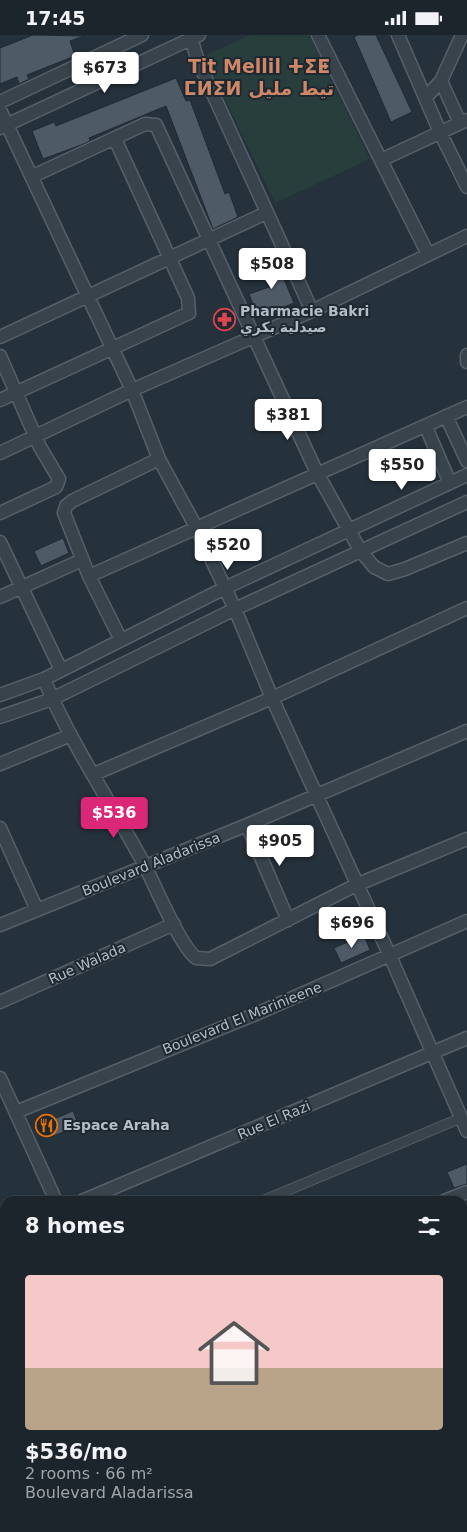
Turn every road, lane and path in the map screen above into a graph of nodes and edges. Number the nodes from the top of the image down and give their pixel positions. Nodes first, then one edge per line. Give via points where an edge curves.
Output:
1 (142, 35) edge
2 (318, 35) edge
3 (398, 35) edge
4 (462, 35) edge
5 (194, 36) edge
6 (441, 81) junction
7 (426, 97) junction
8 (0, 102) edge
9 (0, 110) edge
10 (464, 121) edge
11 (4, 126) edge
12 (440, 132) junction
13 (115, 139) junction
14 (381, 160) junction
15 (33, 177) junction
16 (467, 187) edge
17 (266, 213) junction
18 (467, 236) edge
19 (209, 239) junction
20 (428, 254) junction
21 (170, 258) junction
22 (88, 296) junction
23 (312, 311) junction
24 (0, 337) edge
25 (256, 337) junction
26 (112, 347) junction
27 (467, 355) edge
28 (0, 356) edge
29 (467, 362) edge
30 (132, 391) junction
31 (16, 392) junction
32 (0, 400) edge
33 (467, 407) edge
34 (446, 416) junction
35 (426, 427) junction
36 (36, 436) junction
37 (0, 453) edge
38 (159, 459) junction
39 (467, 461) edge
40 (317, 473) junction
41 (467, 475) edge
42 (450, 483) junction
43 (467, 501) edge
44 (0, 513) edge
45 (196, 527) junction
46 (349, 531) junction
47 (0, 542) edge
48 (467, 543) edge
49 (360, 551) junction
50 (82, 560) junction
51 (89, 576) junction
52 (21, 587) junction
53 (225, 588) junction
54 (0, 597) edge
55 (467, 608) edge
56 (235, 609) junction
57 (121, 639) junction
58 (61, 670) junction
59 (44, 679) junction
60 (0, 695) edge
61 (272, 698) junction
62 (52, 699) junction
63 (0, 717) edge
64 (467, 731) edge
65 (71, 735) junction
66 (0, 764) edge
67 (94, 774) junction
68 (317, 794) junction
69 (247, 825) junction
70 (0, 828) edge
71 (467, 839) edge
72 (145, 867) junction
73 (356, 885) junction
74 (38, 910) junction
75 (288, 920) junction
76 (467, 921) edge
77 (174, 924) junction
78 (0, 925) edge
79 (390, 956) junction
80 (0, 1002) edge
81 (467, 1038) edge
82 (432, 1053) junction
83 (0, 1079) edge
84 (16, 1112) junction
85 (461, 1118) junction
86 (467, 1131) edge
87 (467, 1191) edge
88 (54, 1196) edge
89 (94, 1196) edge
90 (274, 1196) edge
91 (456, 1196) edge

1 - 8 street
2 - 14 street
3 - 7 street
4 - 6 street
5 - 11 street
5 - 17 street via 198,61
6 - 7 street
6 - 10 street
7 - 12 street
9 - 11 street
10 - 12 street
11 - 15 street
12 - 14 street
12 - 16 street
13 - 15 street
13 - 19 street via 145,124 156,125
13 - 21 street
14 - 20 street
15 - 22 street
17 - 19 street
17 - 23 street
18 - 20 street
19 - 21 street
19 - 25 street
20 - 23 street
21 - 22 street
21 - 26 street via 188,298 189,313
22 - 24 street
22 - 26 street
23 - 25 street
25 - 30 street
25 - 40 street
26 - 30 street
26 - 31 street
27 - 29 street
28 - 31 street
30 - 36 street
30 - 38 street
31 - 32 street
31 - 36 street
33 - 34 street
34 - 35 street
34 - 39 street
35 - 40 street
35 - 42 street
36 - 37 street
36 - 44 street via 59,479 58,485
38 - 45 street
38 - 50 street via 68,504 64,513
40 - 45 street
40 - 46 street
41 - 42 street
42 - 46 street
43 - 49 street
45 - 51 street
45 - 53 street
46 - 49 street
46 - 53 street
47 - 52 street
48 - 49 street via 388,574 374,567
49 - 56 street
50 - 51 street
50 - 52 street
51 - 57 street
52 - 54 street
52 - 58 street
53 - 56 street
53 - 57 street
55 - 61 street
56 - 61 street
56 - 62 street
57 - 58 street
58 - 59 street
59 - 60 street
59 - 62 street
61 - 67 street
61 - 68 street
62 - 63 street
62 - 65 street
64 - 68 street, Boulevard Aladarissa
65 - 66 street
65 - 67 street
67 - 72 street
68 - 69 street, Boulevard Aladarissa
68 - 73 street
69 - 72 street, Boulevard Aladarissa
69 - 75 street
70 - 74 street
71 - 73 street
72 - 74 street, Boulevard Aladarissa
72 - 77 street
73 - 75 street
73 - 79 street
74 - 78 street, Boulevard Aladarissa
75 - 77 street via 203,960 191,954
76 - 79 street, Boulevard El Marinieene
77 - 80 street, Rue Walada
79 - 82 street
79 - 84 street, Boulevard El Marinieene
81 - 82 street, Rue El Razi
82 - 85 street
82 - 89 street, Rue El Razi
83 - 84 street
84 - 88 street
85 - 86 street
85 - 90 street
87 - 91 street

